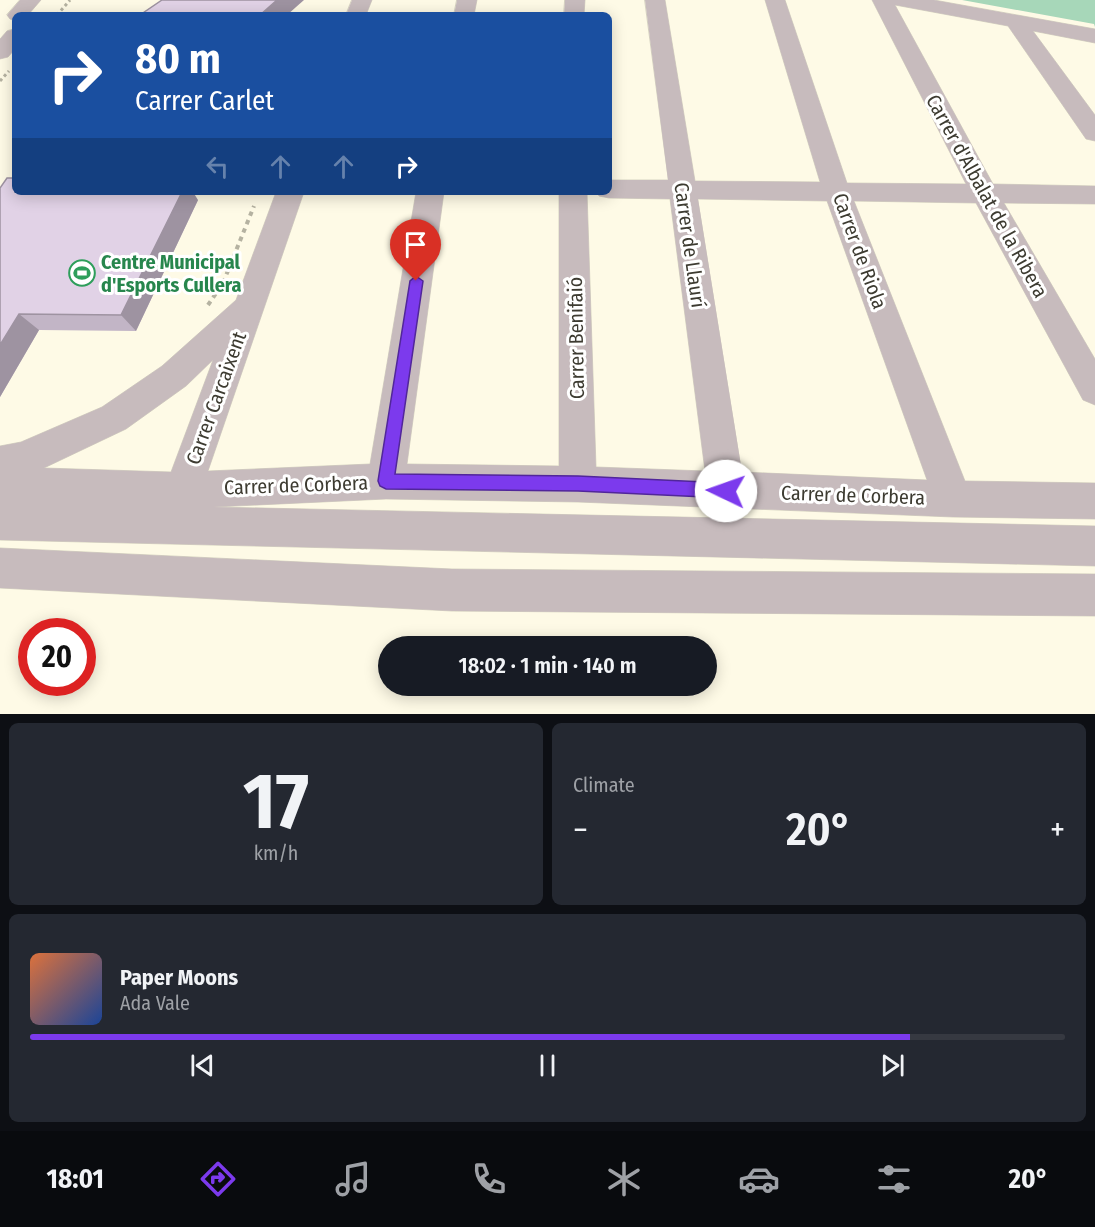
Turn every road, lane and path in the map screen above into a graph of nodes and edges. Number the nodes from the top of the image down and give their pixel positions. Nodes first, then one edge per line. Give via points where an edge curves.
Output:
1 (31, 0) edge
2 (48, 0) edge
3 (70, 0) edge
4 (655, 0) edge
5 (775, 0) edge
6 (882, 0) edge
7 (900, 0) edge
8 (20, 12) edge
9 (37, 12) edge
10 (60, 12) edge
11 (12, 20) edge
12 (1014, 20) junction
13 (0, 33) edge
14 (1095, 36) edge
15 (12, 39) edge
16 (0, 52) edge
17 (1095, 133) edge
18 (612, 189) edge
19 (682, 190) junction
20 (837, 192) junction
21 (985, 194) junction
22 (290, 195) edge
23 (430, 195) edge
24 (573, 195) edge
25 (1095, 195) edge
26 (256, 202) dead end
27 (249, 306) junction
28 (204, 312) dead end
29 (1095, 390) edge
30 (0, 463) edge
31 (386, 481) junction
32 (0, 484) edge
33 (578, 484) junction
34 (183, 489) junction
35 (726, 491) junction
36 (952, 499) junction
37 (1095, 501) edge
38 (0, 521) edge
39 (1095, 546) edge
40 (0, 568) edge
41 (1095, 595) edge

1 - 8 street
2 - 9 street
3 - 10 path
4 - 19 street, Carrer de Llaurí
5 - 20 street, Carrer de Riola
6 - 21 street, Carrer d'Albalat de la Ribera
7 - 12 street
11 - 13 street
12 - 14 street
12 - 17 street
15 - 16 street
18 - 19 street
19 - 20 street
19 - 35 street, Carrer de Llaurí
20 - 21 street
20 - 36 street, Carrer de Riola
21 - 25 street
21 - 29 street, Carrer d'Albalat de la Ribera
22 - 27 street, Carrer Carcaixent
23 - 31 street
24 - 33 street, Carrer Benifaió
26 - 28 path via 223,283
27 - 30 street, Carrer Carcaixent via 174,376 114,418 24,459
27 - 34 street, Carrer Carcaixent
31 - 33 street, Carrer de Corbera
31 - 34 street, Carrer de Corbera
32 - 34 street, Carrer de Corbera
33 - 35 street, Carrer de Corbera
35 - 36 street, Carrer de Corbera
36 - 37 street, Carrer de Corbera
38 - 39 street
40 - 41 street via 452,590

